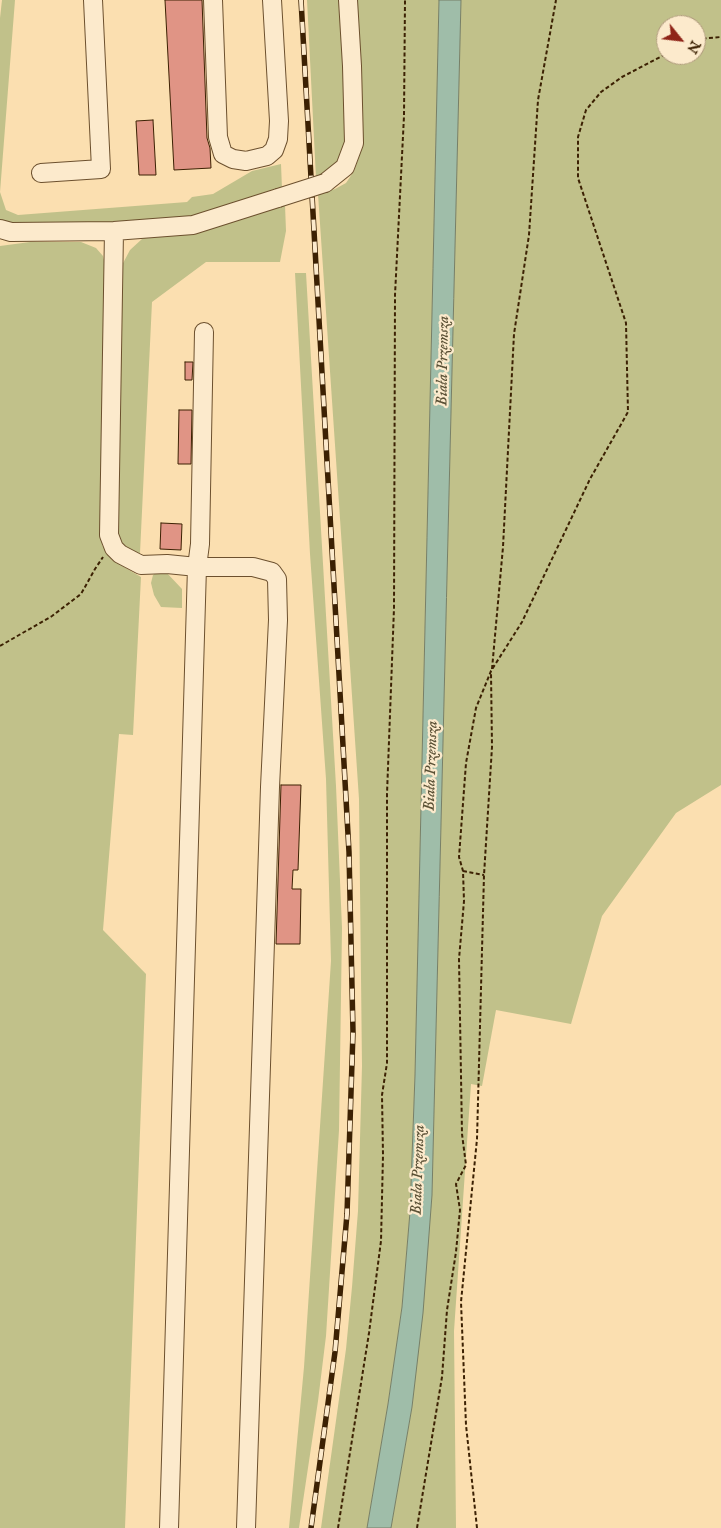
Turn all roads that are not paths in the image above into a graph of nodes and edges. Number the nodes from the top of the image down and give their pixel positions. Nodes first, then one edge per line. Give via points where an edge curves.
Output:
1 (93, 0) edge
2 (213, 0) edge
3 (272, 0) edge
4 (348, 0) edge
5 (42, 173) dead end
6 (114, 231) junction
7 (4, 233) edge
8 (204, 332) dead end
9 (197, 567) junction
10 (169, 1528) edge
11 (246, 1528) edge

1 - 5 street via 101,169
2 - 3 street via 218,137 223,154 246,161 267,156 274,150 278,139
4 - 6 street, bridge via 354,143 345,167 325,184 193,224
6 - 7 street
6 - 9 street via 109,535 120,554 141,565
8 - 9 street
9 - 10 street
9 - 11 street via 253,567 272,572 277,579

